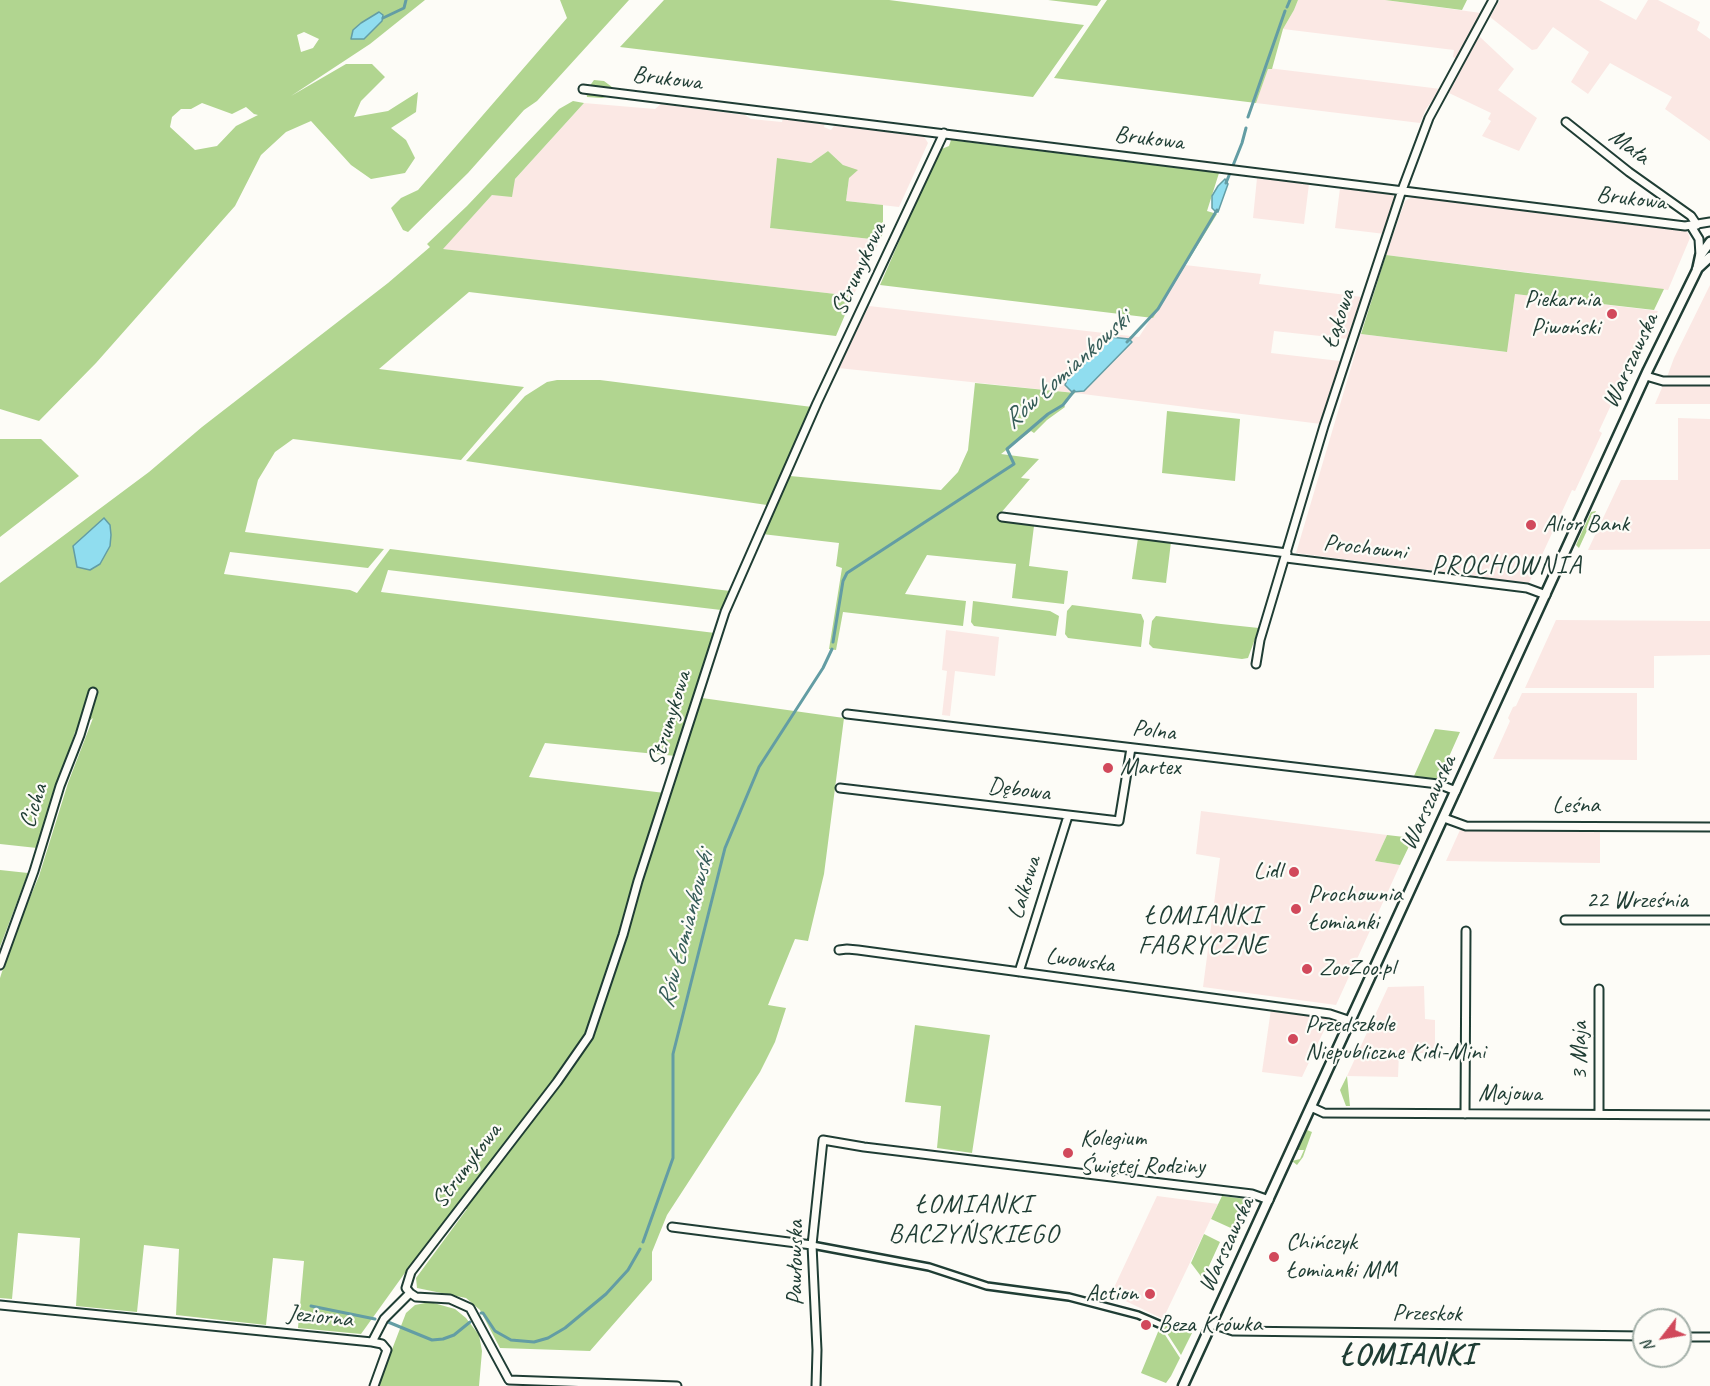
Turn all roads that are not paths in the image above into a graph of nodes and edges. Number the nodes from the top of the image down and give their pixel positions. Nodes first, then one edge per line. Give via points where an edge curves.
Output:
1 (1493, 0) edge
2 (583, 89) dead end
3 (1566, 122) dead end
4 (944, 133) junction
5 (1402, 190) junction
6 (1710, 222) edge
7 (1694, 225) junction
8 (1710, 242) edge
9 (1700, 256) junction
10 (1710, 257) edge
11 (1697, 270) junction
12 (1646, 376) junction
13 (1710, 381) edge
14 (1002, 517) dead end
15 (1286, 556) junction
16 (1546, 595) junction
17 (1256, 664) dead end
18 (93, 692) dead end
19 (847, 714) dead end
20 (1131, 748) junction
21 (840, 788) dead end
22 (1456, 791) junction
23 (1068, 816) junction
24 (1444, 818) junction
25 (1710, 827) edge
26 (1565, 920) dead end
27 (1710, 920) edge
28 (1466, 931) dead end
29 (839, 950) dead end
30 (0, 965) edge
31 (1019, 972) junction
32 (1599, 989) dead end
33 (1351, 1021) junction
34 (1311, 1107) junction
35 (1465, 1114) junction
36 (1599, 1114) junction
37 (1710, 1115) edge
38 (1269, 1200) junction
39 (672, 1227) dead end
40 (812, 1245) junction
41 (410, 1293) junction
42 (0, 1305) edge
43 (1159, 1324) dead end
44 (1212, 1324) junction
45 (1632, 1336) edge
46 (1692, 1337) edge
47 (1710, 1337) edge
48 (372, 1342) junction
49 (510, 1383) edge
50 (374, 1386) edge
51 (677, 1386) edge
52 (816, 1386) edge
53 (1183, 1386) edge

1 - 5 street, Łąkowa via 1429,118
2 - 4 street, Brukowa
3 - 7 street, Mała via 1691,216
4 - 5 street, Brukowa
4 - 41 street, Strumykowa via 725,612 589,1036 411,1272 406,1288
5 - 7 street, Brukowa
5 - 15 street, Łąkowa via 1324,426
6 - 7 street, Brukowa
7 - 9 street, Warszawska
8 - 9 street, Warszawska
9 - 11 street, Warszawska
10 - 11 street, Warszawska
11 - 12 street, Warszawska
12 - 13 street via 1663,381
12 - 16 street, Warszawska
14 - 15 street, Prochowni
15 - 16 street, Prochowni via 1529,589
15 - 17 street, Łąkowa
16 - 22 street, Warszawska
18 - 30 street, Cicha
19 - 20 street, Polna
20 - 22 street, Polna via 1438,784
20 - 23 street, Dębowa via 1119,821
21 - 23 street, Dębowa
22 - 24 street, Warszawska
23 - 31 street, Lalkowa
24 - 25 street, Leśna via 1464,825
24 - 33 street, Warszawska
26 - 27 street, 22 Września
28 - 35 street
29 - 31 street, Lwowska
31 - 33 street, Lwowska via 1334,1015
32 - 36 street, 3 Maja
33 - 34 street, Warszawska
34 - 35 street, Majowa via 1324,1113
34 - 38 street, Warszawska
35 - 36 street, Majowa
36 - 37 street, Majowa
38 - 40 street, Pawłowska via 1252,1194 823,1140
38 - 44 street, Warszawska
39 - 40 street
40 - 43 street via 929,1267 987,1286 1069,1297
40 - 52 street, Pawłowska
41 - 48 street, Jeziorna via 384,1319
41 - 49 street via 416,1297 450,1299 470,1308
42 - 48 street, Jeziorna
44 - 45 street, Przeskok via 1224,1330 1243,1331
44 - 53 street, Warszawska
46 - 47 street
48 - 50 street via 387,1350
49 - 51 street

